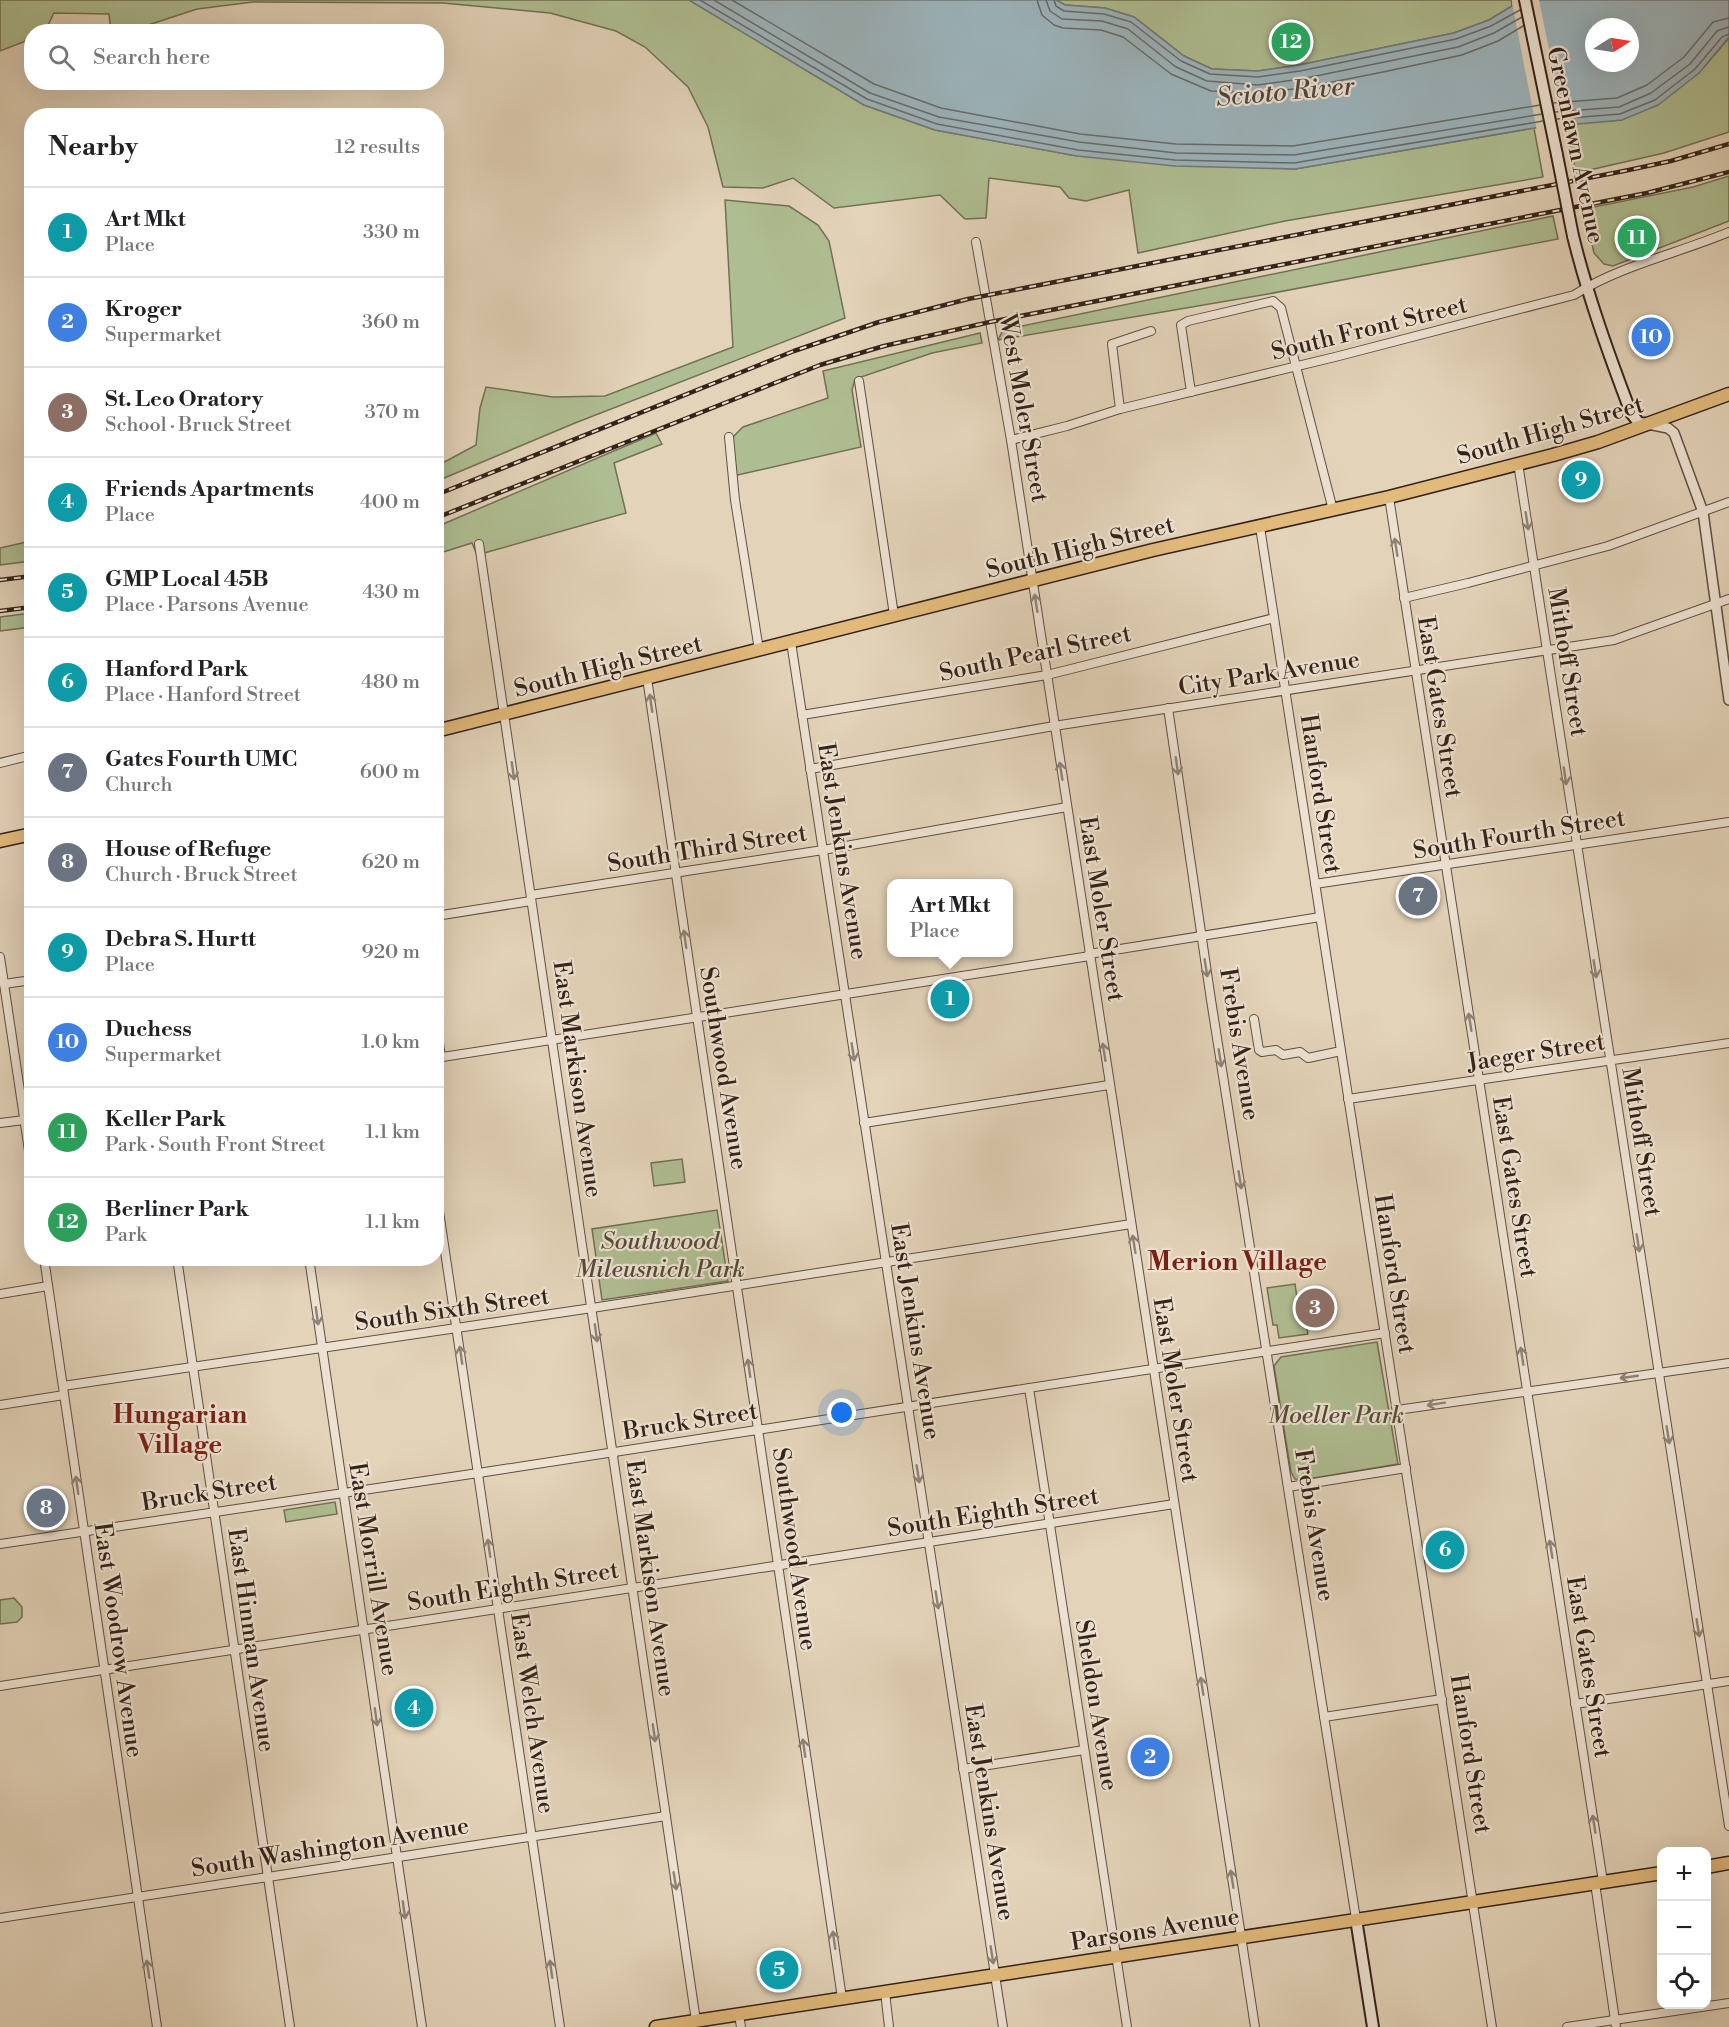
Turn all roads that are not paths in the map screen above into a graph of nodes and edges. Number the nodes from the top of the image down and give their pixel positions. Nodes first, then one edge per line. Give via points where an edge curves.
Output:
1 (1525, 0) edge
2 (1729, 232) edge
3 (976, 242) dead end
4 (1586, 287) junction
5 (1151, 331) dead end
6 (1296, 367) junction
7 (859, 381) dead end
8 (1191, 392) junction
9 (1729, 394) edge
10 (1120, 408) junction
11 (1648, 424) junction
12 (729, 437) dead end
13 (1011, 440) junction
14 (1518, 464) junction
15 (1389, 497) junction
16 (1729, 501) edge
17 (1333, 510) junction
18 (1703, 512) junction
19 (1260, 527) junction
20 (479, 544) dead end
21 (1533, 566) junction
22 (1032, 580) junction
23 (1404, 598) junction
24 (1729, 599) edge
25 (1716, 604) junction
26 (894, 615) junction
27 (1274, 618) junction
28 (791, 642) junction
29 (759, 650) junction
30 (1546, 650) junction
31 (1416, 670) junction
32 (1047, 675) junction
33 (647, 678) junction
34 (1286, 691) junction
35 (1729, 700) edge
36 (1168, 708) junction
37 (505, 713) junction
38 (802, 715) junction
39 (1054, 726) junction
40 (444, 729) edge
41 (24, 757) edge
42 (0, 763) edge
43 (810, 769) junction
44 (1067, 807) junction
45 (1729, 822) edge
46 (24, 836) edge
47 (0, 842) edge
48 (1575, 845) junction
49 (823, 850) junction
50 (1445, 865) junction
51 (676, 873) junction
52 (1315, 884) junction
53 (531, 898) junction
54 (444, 914) edge
55 (1320, 917) junction
56 (1202, 935) junction
57 (1089, 955) junction
58 (0, 957) edge
59 (24, 981) edge
60 (4, 984) junction
61 (844, 995) junction
62 (3, 1000) edge
63 (697, 1018) junction
64 (1254, 1019) dead end
65 (552, 1040) junction
66 (1729, 1043) edge
67 (1341, 1052) junction
68 (444, 1056) edge
69 (1609, 1060) junction
70 (1479, 1080) junction
71 (1109, 1085) junction
72 (1348, 1099) junction
73 (24, 1100) edge
74 (24, 1120) edge
75 (0, 1123) edge
76 (864, 1123) junction
77 (1131, 1224) junction
78 (444, 1243) edge
79 (886, 1262) junction
80 (45, 1266) edge
81 (178, 1266) edge
82 (310, 1266) edge
83 (737, 1285) junction
84 (48, 1286) junction
85 (0, 1294) edge
86 (592, 1308) junction
87 (457, 1328) junction
88 (1385, 1333) junction
89 (322, 1347) junction
90 (1266, 1352) junction
91 (1729, 1363) edge
92 (193, 1367) junction
93 (1153, 1369) junction
94 (1658, 1373) junction
95 (1029, 1388) junction
96 (63, 1390) junction
97 (1527, 1391) junction
98 (0, 1405) edge
99 (908, 1407) junction
100 (1397, 1410) junction
101 (758, 1430) junction
102 (613, 1452) junction
103 (1406, 1468) junction
104 (478, 1473) junction
105 (1288, 1487) junction
106 (343, 1493) junction
107 (1174, 1504) junction
108 (214, 1511) junction
109 (1049, 1523) junction
110 (83, 1531) junction
111 (928, 1542) junction
112 (0, 1544) edge
113 (778, 1566) junction
114 (633, 1587) junction
115 (498, 1608) junction
116 (363, 1629) junction
117 (234, 1649) junction
118 (104, 1670) junction
119 (1729, 1681) edge
120 (1707, 1684) junction
121 (0, 1686) edge
122 (1442, 1699) junction
123 (1575, 1704) junction
124 (1324, 1717) junction
125 (1084, 1750) junction
126 (963, 1769) junction
127 (666, 1819) junction
128 (1729, 1826) edge
129 (531, 1836) junction
130 (397, 1857) junction
131 (1729, 1863) edge
132 (1711, 1866) edge
133 (1657, 1874) edge
134 (268, 1877) junction
135 (1599, 1883) junction
136 (137, 1896) junction
137 (1474, 1901) junction
138 (0, 1918) edge
139 (1356, 1919) junction
140 (1241, 1936) junction
141 (1117, 1956) junction
142 (995, 1974) junction
143 (885, 1992) junction
144 (842, 1998) junction
145 (1729, 2003) edge
146 (696, 2021) junction
147 (740, 2021) edge
148 (1616, 2023) edge
149 (157, 2027) edge
150 (290, 2027) edge
151 (422, 2027) edge
152 (560, 2027) edge
153 (656, 2027) edge
154 (890, 2027) edge
155 (1003, 2027) edge
156 (1127, 2027) edge
157 (1255, 2027) edge
158 (1373, 2027) edge
159 (1492, 2027) edge
160 (1568, 2027) edge

1 - 4 main road, Greenlawn Avenue, bridge
2 - 4 street, South Front Street
3 - 13 street, West Moler Street
4 - 6 street, South Front Street via 1574,295
4 - 11 main road, Greenlawn Avenue via 1631,413 1639,423
5 - 10 street via 1112,344
6 - 8 street, South Front Street
6 - 8 street via 1281,308 1273,301 1188,321 1181,325
6 - 17 street
7 - 26 street
8 - 10 street, South Front Street
9 - 11 main road, South High Street
10 - 13 street, South Front Street
11 - 14 main road, South High Street
11 - 18 street via 1674,433
12 - 29 street
13 - 22 street, West Moler Street
14 - 15 main road, South High Street
14 -> 21 street, Mithoff Street
15 - 17 main road, South High Street
23 -> 15 street, East Gates Street
16 - 18 street
17 - 19 main road, South High Street
18 - 21 street via 1608,546
18 - 25 street
19 - 22 main road, South High Street
19 - 27 street, Hanford Street
20 - 37 street, East Markison Avenue
21 - 23 street
21 - 30 street, Mithoff Street
22 - 26 main road, South High Street
32 -> 22 street, East Moler Street
23 - 31 street, East Gates Street
24 - 25 street, City Park Avenue
25 - 30 street, City Park Avenue via 1614,640
25 - 35 street
26 - 28 main road, South High Street
27 - 32 street, South Pearl Street
27 - 34 street, Hanford Street
28 - 29 main road, South High Street
28 - 38 street, East Jenkins Avenue
29 - 33 main road, South High Street
30 - 31 street, City Park Avenue
30 -> 48 street, Mithoff Street
31 - 34 street, City Park Avenue
31 - 50 street, East Gates Street
32 - 38 street, South Pearl Street
32 - 39 street, East Moler Street
33 - 37 main road, South High Street
51 -> 33 street, Southwood Avenue
34 - 36 street, City Park Avenue
34 - 52 street, Hanford Street
36 - 39 street, City Park Avenue
36 -> 56 street, Frebis Avenue
37 - 40 main road, South High Street
37 -> 53 street, East Markison Avenue
38 - 43 street, East Jenkins Avenue
39 - 43 street, City Park Avenue
44 -> 39 street, East Moler Street
41 - 42 street
43 - 49 street, East Jenkins Avenue
44 - 49 street, South Third Street
44 - 57 street, East Moler Street
45 - 48 street, South Fourth Street
46 - 47 main road
48 - 50 street, South Fourth Street
48 -> 69 street, Mithoff Street
49 - 51 street, South Third Street
49 - 61 street, East Jenkins Avenue
50 - 52 street, South Fourth Street
70 -> 50 street, East Gates Street
51 - 53 street, South Third Street
63 -> 51 street, Southwood Avenue
52 - 55 street, Hanford Street
53 - 54 street, South Third Street
53 - 65 street, East Markison Avenue
55 - 56 street
55 - 67 street, Hanford Street
56 - 57 street
56 -> 90 street, Frebis Avenue
57 - 61 street
71 -> 57 street, East Moler Street
58 - 60 street
59 - 60 street
60 - 62 street
61 - 63 street
61 -> 76 street, East Jenkins Avenue
62 - 73 street
63 - 65 street
63 - 83 street, Southwood Avenue
64 - 67 street via 1262,1052 1300,1052 1308,1058
65 - 68 street
65 - 86 street, East Markison Avenue
66 - 69 street, Jaeger Street
67 - 72 street, Hanford Street
69 - 70 street, Jaeger Street
69 -> 94 street, Mithoff Street
70 - 72 street, Jaeger Street
97 -> 70 street, East Gates Street
71 - 76 street
71 - 77 street, East Moler Street
72 - 88 street, Hanford Street
74 - 75 street
76 - 79 street, East Jenkins Avenue
77 - 79 street, South Sixth Street
93 -> 77 street, East Moler Street
78 - 87 street, East Welch Avenue
79 - 83 street, South Sixth Street
79 - 99 street, East Jenkins Avenue
80 - 84 street, East Woodrow Avenue
81 - 92 street, East Hinman Avenue
82 -> 89 street, East Morrill Avenue
83 - 86 street, South Sixth Street
101 -> 83 street, Southwood Avenue
84 - 85 street
84 - 96 street, East Woodrow Avenue
86 - 87 street, South Sixth Street
86 -> 102 street, East Markison Avenue
87 - 89 street, South Sixth Street
104 -> 87 street, East Welch Avenue
88 - 90 street, Bruck Street
88 - 100 street, Hanford Street
89 - 92 street, South Sixth Street
89 - 106 street, East Morrill Avenue
90 - 93 street, Bruck Street
90 - 105 street, Frebis Avenue
91 - 94 street
92 - 96 street, South Sixth Street
92 - 108 street, East Hinman Avenue
93 - 95 street, Bruck Street
93 - 107 street, East Moler Street
94 -> 97 street
94 -> 120 street, Mithoff Street
95 - 99 street, Bruck Street
95 - 109 street, Sheldon Avenue
96 - 98 street, South Sixth Street
110 -> 96 street, East Woodrow Avenue
97 -> 100 street
123 -> 97 street, East Gates Street
99 - 101 street, Bruck Street
99 -> 111 street, East Jenkins Avenue
100 - 103 street, Hanford Street
101 - 102 street, Bruck Street
101 - 113 street, Southwood Avenue
102 - 104 street, Bruck Street
102 - 114 street, East Markison Avenue
103 - 105 street
103 - 122 street, Hanford Street
104 - 106 street, Bruck Street
115 -> 104 street, East Welch Avenue
105 - 124 street, Frebis Avenue
106 - 108 street, Bruck Street
106 - 116 street, East Morrill Avenue
107 - 109 street, South Eighth Street
140 -> 107 street, East Moler Street
108 - 110 street, Bruck Street
108 - 117 street, East Hinman Avenue
109 - 111 street, South Eighth Street
109 - 125 street, Sheldon Avenue
110 - 112 street, Bruck Street
110 - 118 street, East Woodrow Avenue
111 - 113 street, South Eighth Street
111 -> 126 street, East Jenkins Avenue
113 - 114 street, South Eighth Street
144 -> 113 street, Southwood Avenue
114 - 115 street, South Eighth Street
114 -> 127 street, East Markison Avenue
115 - 116 street, South Eighth Street
115 - 129 street, East Welch Avenue
116 - 117 street, South Eighth Street
116 -> 130 street, East Morrill Avenue
117 - 118 street, South Eighth Street
117 - 134 street, East Hinman Avenue
118 - 121 street, South Eighth Street
118 - 136 street, East Woodrow Avenue
119 - 120 street
120 - 123 street
120 - 128 street, Mithoff Street
122 - 124 street
122 - 137 street, Hanford Street
135 -> 123 street, East Gates Street
124 - 139 street, Frebis Avenue
125 - 126 street
125 - 141 street, Sheldon Avenue
126 -> 142 street, East Jenkins Avenue
127 - 129 street, South Washington Avenue
127 -> 146 street, East Markison Avenue
129 - 130 street, South Washington Avenue
152 -> 129 street, East Welch Avenue
130 - 134 street, South Washington Avenue
130 -> 151 street, East Morrill Avenue
131 - 132 main road
133 - 135 main road, Parsons Avenue
134 - 136 street, South Washington Avenue
134 - 150 street, East Hinman Avenue
135 - 137 main road, Parsons Avenue
135 - 148 street, East Gates Street
136 - 138 street, South Washington Avenue
149 -> 136 street, East Woodrow Avenue
137 - 139 main road, Parsons Avenue
137 - 159 street, Hanford Street
139 - 140 main road, Parsons Avenue
139 - 158 main road, Frebis Avenue
140 - 141 main road, Parsons Avenue
140 - 157 street, East Moler Street
141 - 142 main road, Parsons Avenue
141 - 156 street, Sheldon Avenue
142 - 143 main road, Parsons Avenue
142 - 155 street, East Jenkins Avenue
143 - 144 main road, Parsons Avenue
143 - 154 street
144 - 147 main road, Parsons Avenue
145 - 148 street
146 - 147 main road, Parsons Avenue
146 - 153 main road, Parsons Avenue
148 - 160 street

